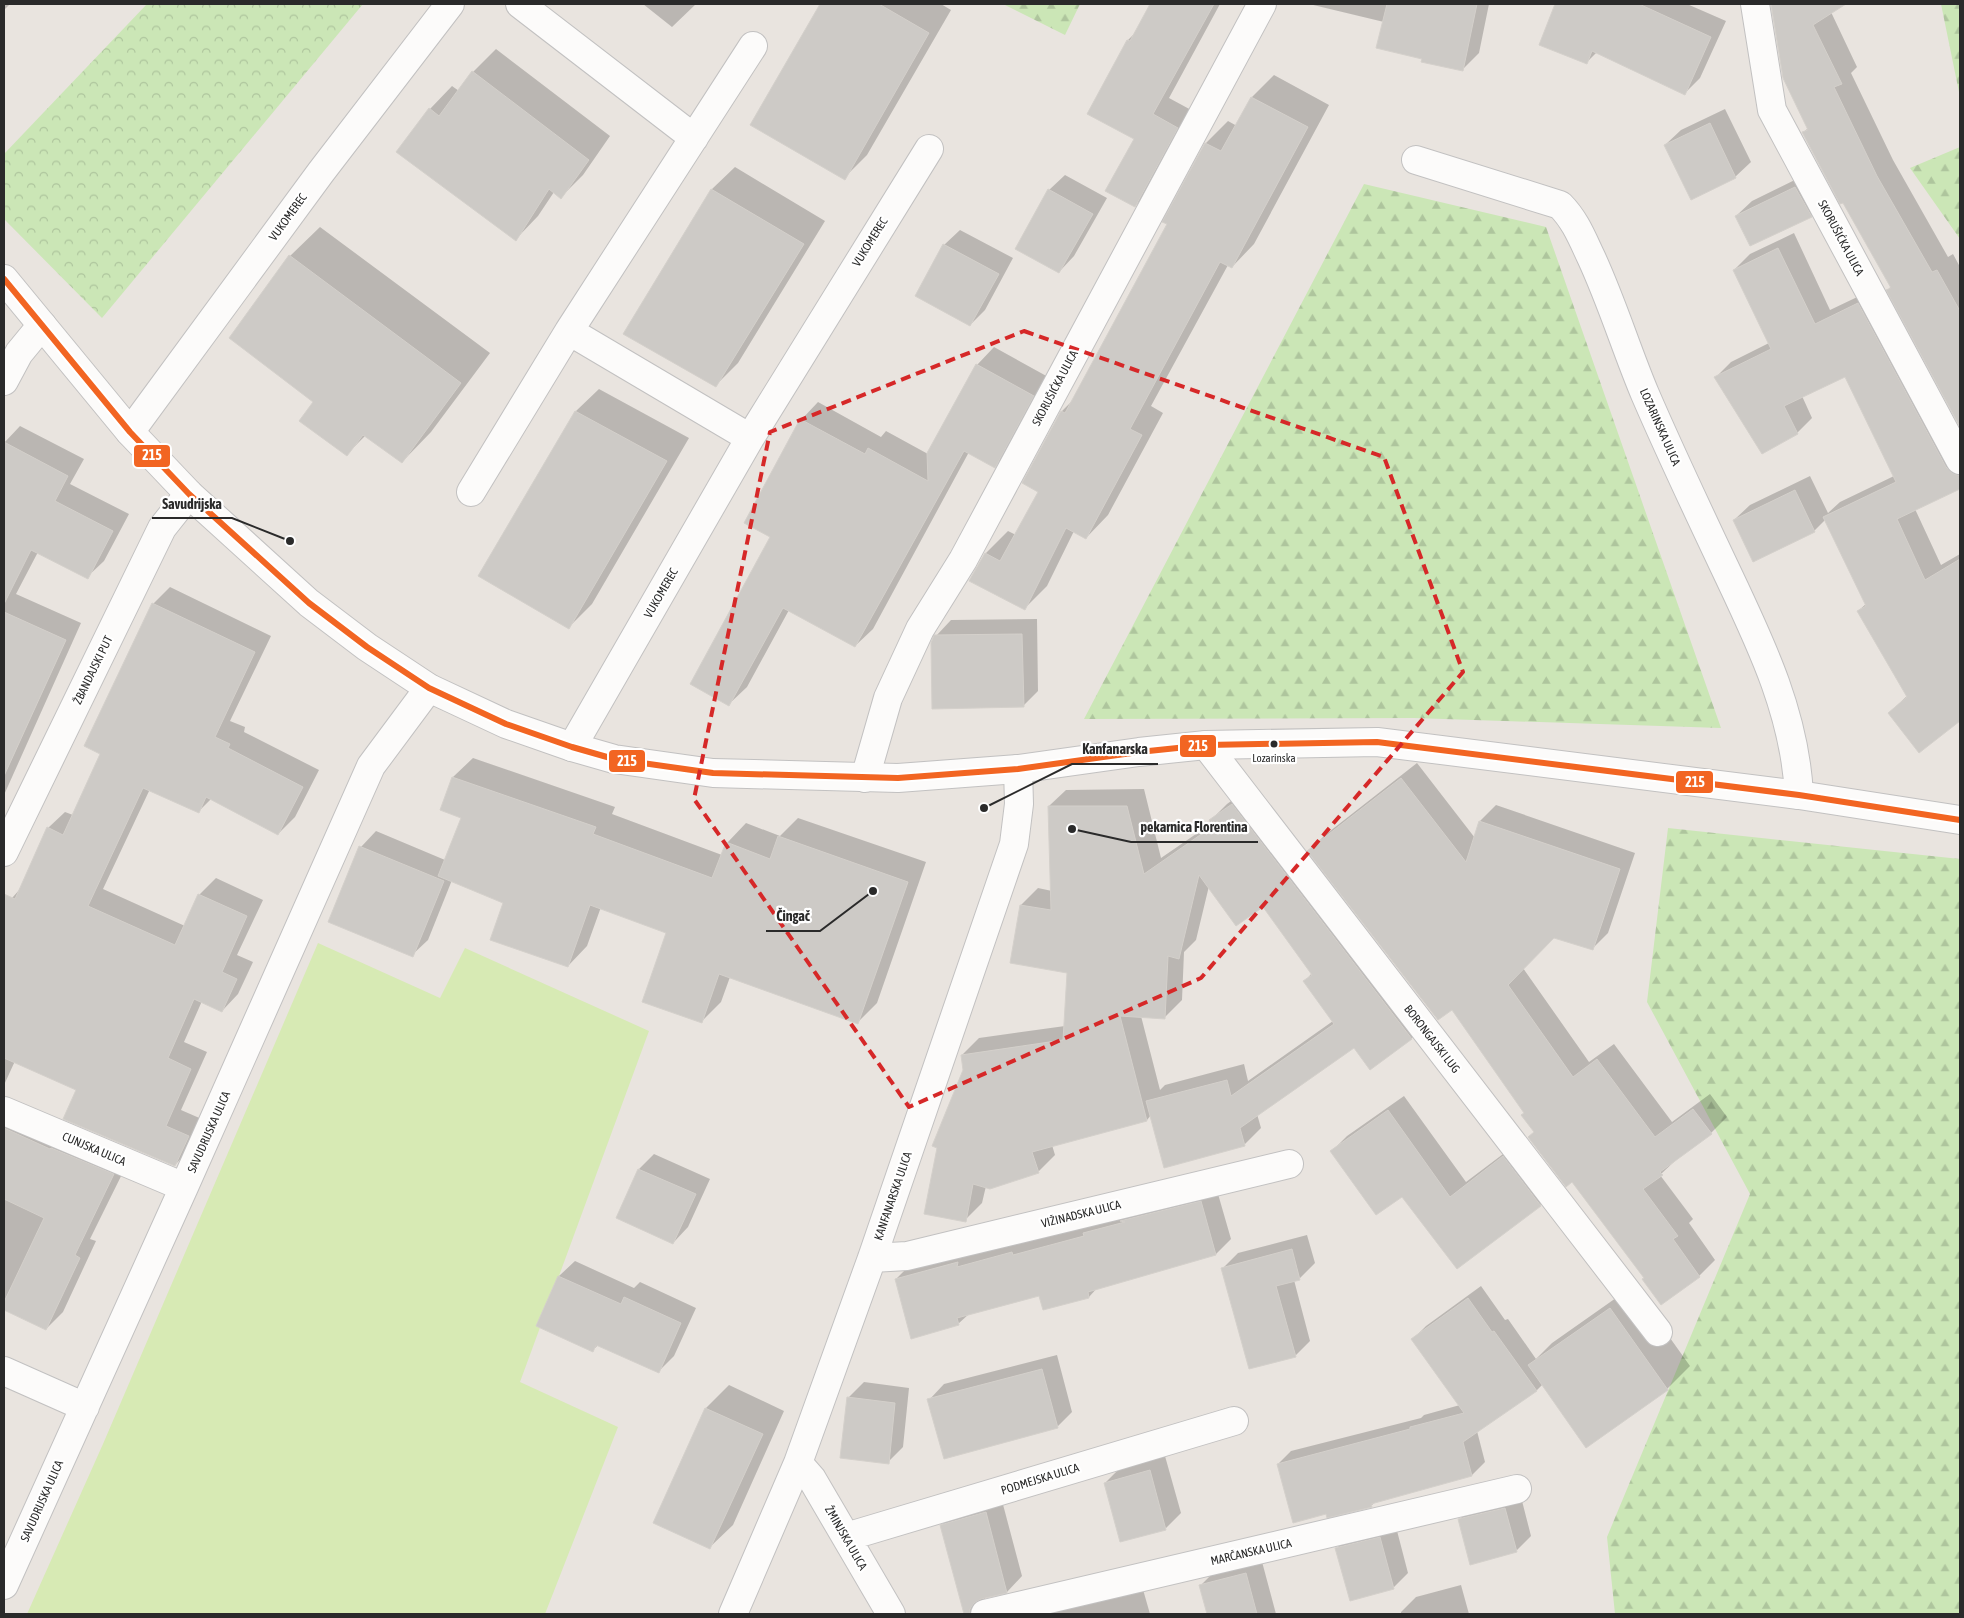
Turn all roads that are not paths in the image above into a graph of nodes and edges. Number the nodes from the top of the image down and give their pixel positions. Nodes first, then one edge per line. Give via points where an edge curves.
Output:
1 (450, 4) edge
2 (520, 4) edge
3 (1262, 4) edge
4 (1756, 4) edge
5 (753, 46) dead end
6 (694, 138) junction
7 (929, 149) dead end
8 (1416, 160) dead end
9 (4, 279) edge
10 (42, 326) junction
11 (569, 331) junction
12 (4, 381) edge
13 (130, 432) junction
14 (750, 438) junction
15 (1960, 460) edge
16 (471, 492) dead end
17 (190, 494) junction
18 (429, 688) junction
19 (1206, 746) junction
20 (572, 747) junction
21 (1018, 769) junction
22 (865, 778) junction
23 (1799, 795) junction
24 (1960, 820) edge
25 (4, 852) edge
26 (4, 1110) edge
27 (1289, 1164) dead end
28 (184, 1187) junction
29 (872, 1258) junction
30 (1658, 1332) dead end
31 (4, 1371) edge
32 (85, 1407) junction
33 (1234, 1421) dead end
34 (798, 1463) junction
35 (1517, 1489) dead end
36 (846, 1537) junction
37 (4, 1585) edge
38 (733, 1614) edge
39 (890, 1614) edge
40 (985, 1614) edge

1 - 13 street, VUKOMEREC via 315,180
2 - 6 street
3 - 22 street, SKORUŠIĆKA ULICA via 963,560 920,629 888,698
4 - 15 street, SKORUŠIĆKA ULICA via 1772,110
5 - 6 street
6 - 11 street
7 - 14 street, VUKOMEREC
8 - 23 street, LOZARINSKA ULICA via 1560,205 1571,216 1602,282 1661,430 1764,649 1788,721 1798,769
9 - 10 street
10 - 12 street via 19,353
10 - 13 street
11 - 14 street
11 - 16 street
13 - 17 street
14 - 20 street, VUKOMEREC
17 - 18 street via 309,603
17 - 25 street, ŽBANDAJSKI PUT via 162,528
18 - 20 street via 506,724
18 - 28 street, SAVUDRIJSKA ULICA via 371,766
19 - 21 street
19 - 23 street via 1377,742
19 - 30 street, BORONGAJSKI LUG
20 - 22 street via 614,759 713,773
21 - 22 street
21 - 29 street, KANFANARSKA ULICA via 1019,804 1014,844
23 - 24 street
26 - 28 street, CUNJSKA ULICA
27 - 29 street, VIŽINADSKA ULICA via 907,1256
28 - 32 street, SAVUDRIJSKA ULICA
29 - 34 street, KANFANARSKA ULICA
31 - 32 street
32 - 37 street, SAVUDRIJSKA ULICA
33 - 36 street, PODMEJSKA ULICA
34 - 36 street, ŽMINJSKA ULICA via 812,1479
34 - 38 street, KANFANARSKA ULICA
35 - 40 street, MARČANSKA ULICA
36 - 39 street, ŽMINJSKA ULICA

